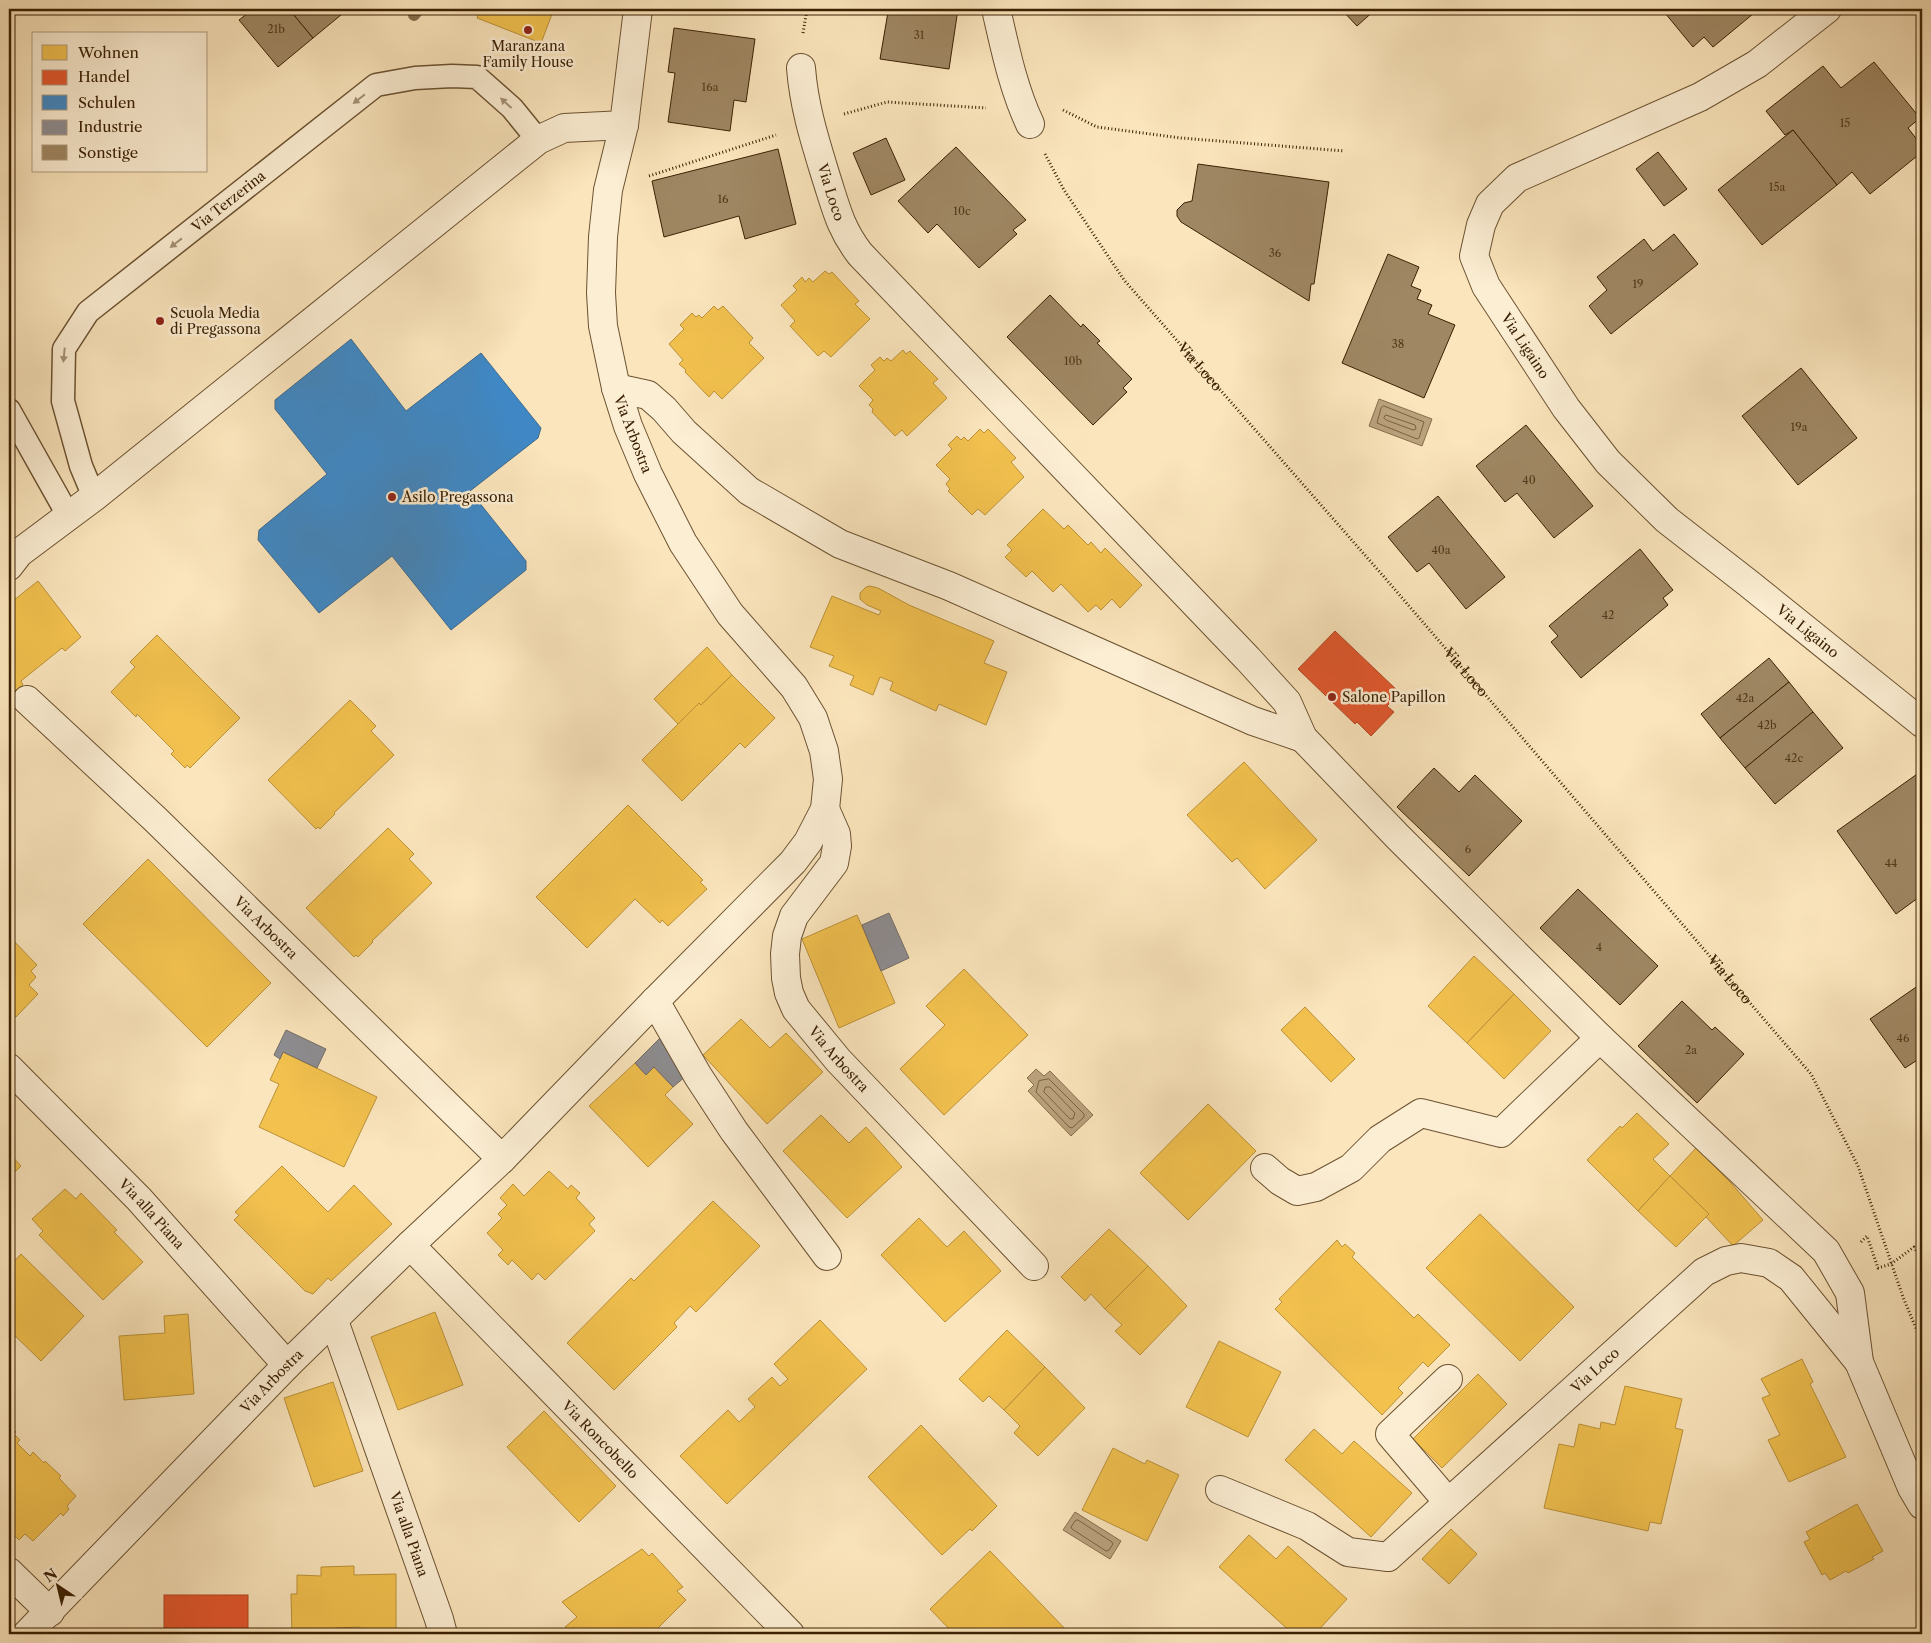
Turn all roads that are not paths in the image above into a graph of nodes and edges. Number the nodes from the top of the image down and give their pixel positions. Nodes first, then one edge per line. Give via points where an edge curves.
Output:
1 (638, 9) edge
2 (996, 9) edge
3 (1827, 9) edge
4 (802, 68) dead end
5 (1027, 117) road end
6 (624, 125) junction
7 (538, 140) junction
8 (616, 388) junction
9 (9, 410) edge
10 (94, 497) junction
11 (68, 515) junction
12 (9, 566) edge
13 (27, 700) dead end
14 (1922, 723) edge
15 (1303, 738) junction
16 (825, 809) junction
17 (655, 1001) junction
18 (1600, 1038) junction
19 (9, 1068) edge
20 (502, 1159) junction
21 (1265, 1168) dead end
22 (410, 1245) junction
23 (827, 1256) dead end
24 (1034, 1266) dead end
25 (334, 1321) junction
26 (1859, 1362) junction
27 (287, 1365) junction
28 (1448, 1379) dead end
29 (1220, 1490) dead end
30 (1448, 1502) junction
31 (1922, 1505) edge
32 (9, 1572) edge
33 (50, 1612) junction
34 (27, 1634) edge
35 (443, 1634) edge
36 (790, 1634) edge

1 - 6 street, Via Arbostra
2 - 5 street via 1007,57
3 - 14 street, Via Ligaino via 1757,64 1700,97 1517,178 1490,204 1474,256 1486,286 1566,408 1608,462 1667,520
4 - 15 street, Via Loco via 809,124 842,227 860,254 1287,702
6 - 7 street via 564,128
6 - 8 street, Via Arbostra via 608,190 601,293 603,326
7 - 10 street
7 -> 10 lane, Via Terzerina via 512,108 477,77 415,78 376,85 88,312 64,349 63,401 81,466
8 - 15 street, Via Loco via 648,395 749,492 840,544 949,586 1253,721
8 - 16 street, Via Arbostra via 648,474 683,543 730,614 794,687 813,718 824,751 828,779
9 - 11 lane
10 - 11 street
11 - 12 street via 19,553
13 - 20 street, Via Arbostra via 155,819
15 - 18 street, Via Loco
16 - 17 street, Via Arbostra via 808,842 793,862
16 - 24 street, Via Arbostra via 836,834 834,862 794,916 784,954 789,993 796,1009 838,1060
17 - 20 street, Via Arbostra
17 - 23 street via 734,1131
18 - 21 street via 1502,1133 1421,1113 1380,1139 1351,1168 1316,1187 1297,1191
18 - 26 street, Via Loco via 1826,1251 1850,1293
19 - 27 street, Via alla Piana via 139,1199
20 - 22 street, Via Arbostra
22 - 25 street, Via Arbostra
22 - 36 street, Via Roncobello
25 - 27 street, Via Arbostra
25 - 35 street, Via alla Piana
26 - 30 street, Via Loco via 1791,1278 1769,1263 1741,1258 1726,1260 1704,1272
26 - 31 street, Via Loco
27 - 33 street, Via Arbostra
28 - 30 street via 1390,1434
29 - 30 street, Via Loco via 1307,1526 1348,1552 1388,1557
32 - 33 street
33 - 34 street, Via Arbostra

